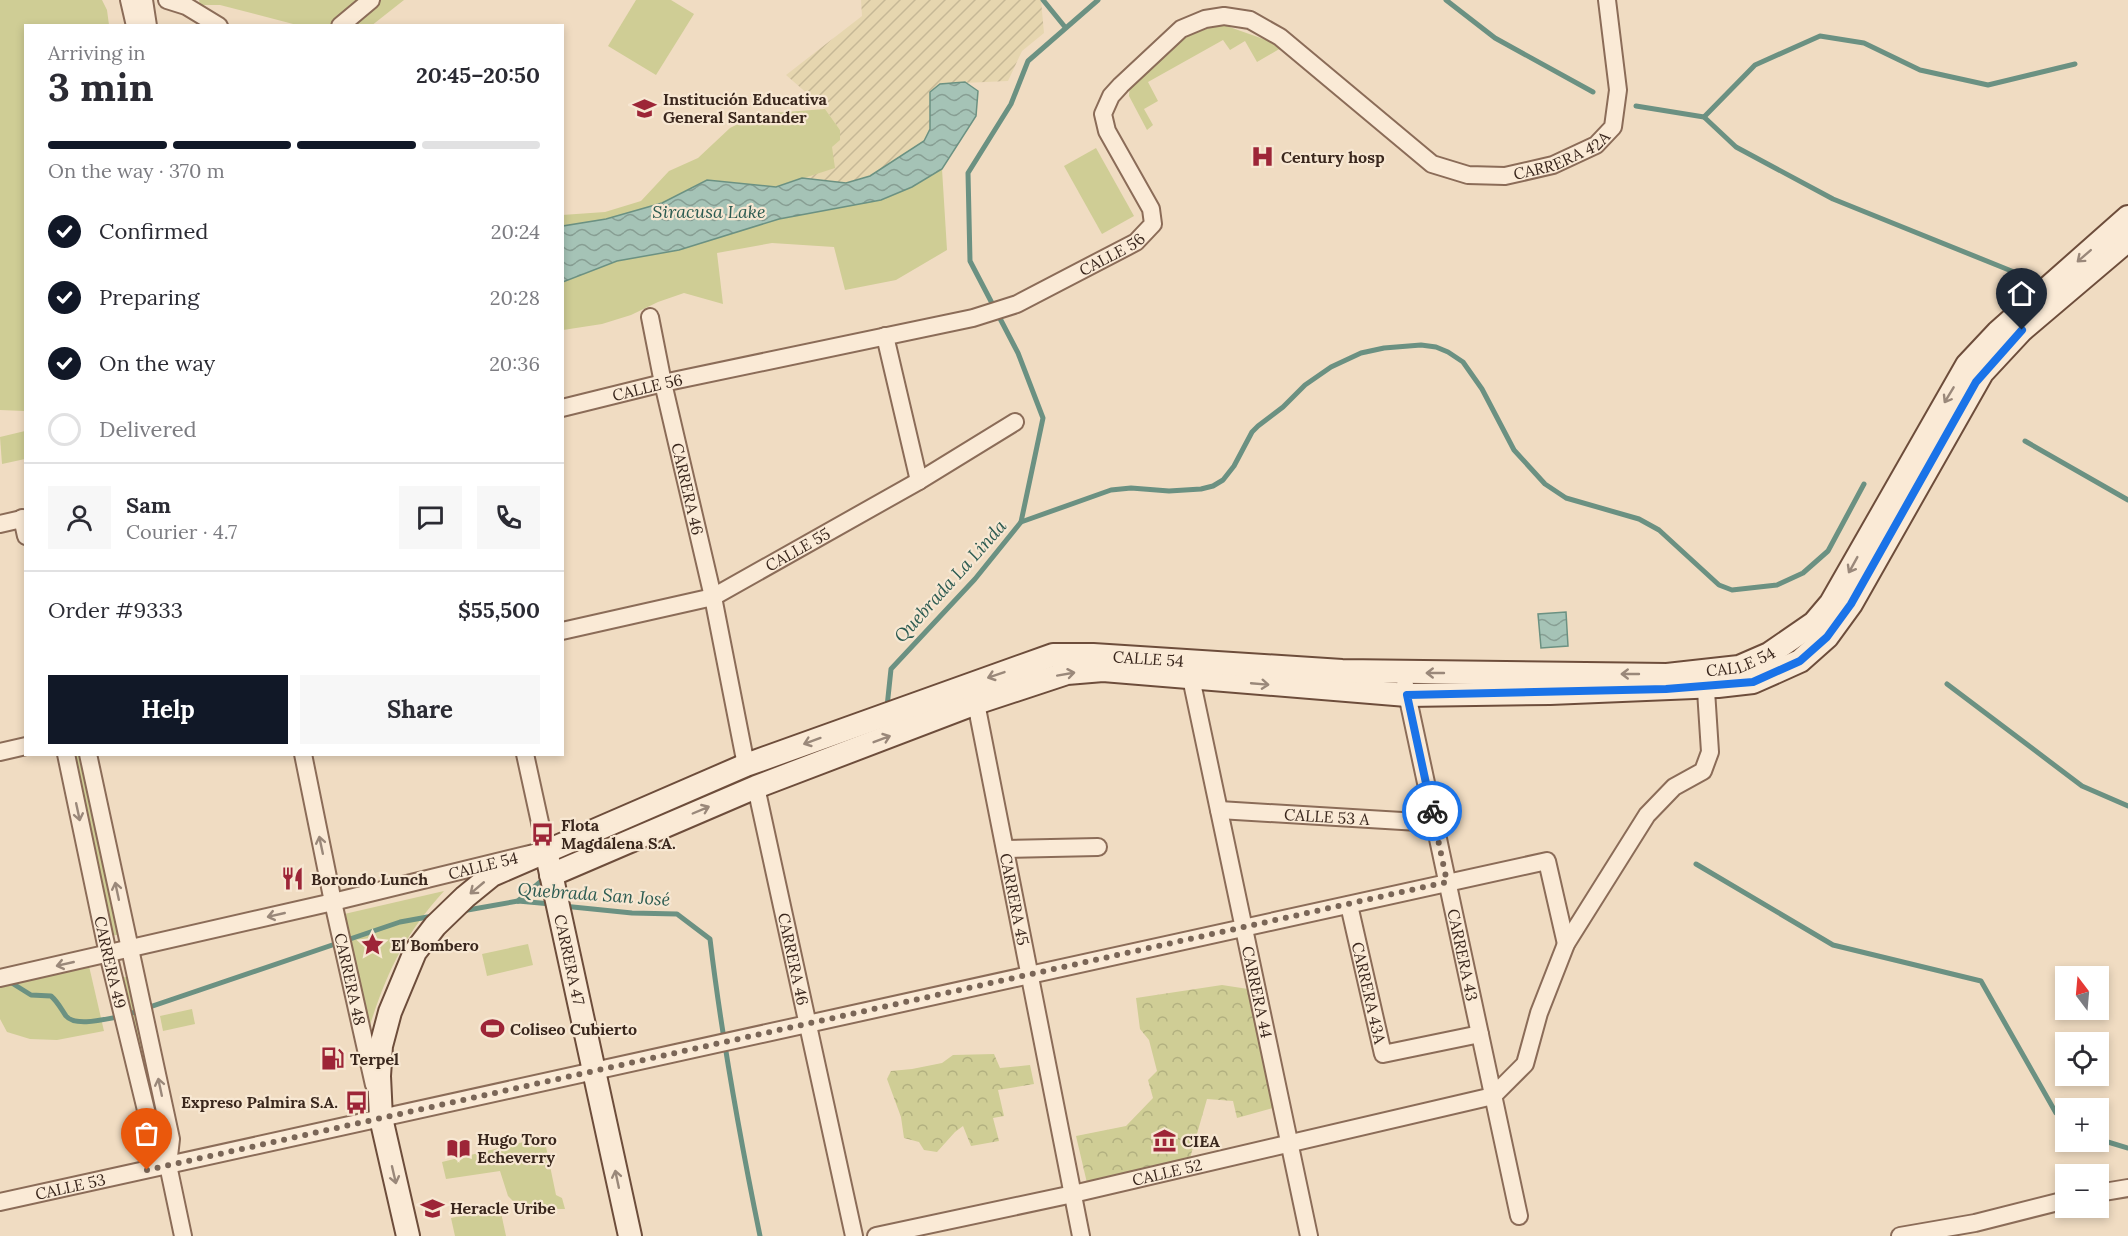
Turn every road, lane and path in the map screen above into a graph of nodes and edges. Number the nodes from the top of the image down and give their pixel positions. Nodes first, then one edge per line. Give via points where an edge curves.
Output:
1 (129, 0) edge
2 (144, 0) edge
3 (167, 0) edge
4 (371, 0) edge
5 (1607, 0) edge
6 (135, 24) edge
7 (148, 24) edge
8 (216, 24) edge
9 (342, 24) edge
10 (1448, 169) joint
11 (2128, 217) edge
12 (2128, 240) edge
13 (650, 317) dead end
14 (885, 336) junction
15 (1975, 369) junction
16 (663, 383) junction
17 (564, 408) edge
18 (1015, 423) dead end
19 (919, 481) junction
20 (0, 524) edge
21 (24, 525) edge
22 (713, 597) junction
23 (564, 631) edge
24 (1402, 672) junction
25 (1191, 678) junction
26 (1705, 679) junction
27 (1407, 695) junction
28 (976, 703) junction
29 (24, 746) edge
30 (0, 752) edge
31 (66, 756) edge
32 (88, 756) edge
33 (303, 756) edge
34 (525, 756) edge
35 (746, 765) junction
36 (756, 787) junction
37 (1219, 810) junction
38 (1435, 823) junction
39 (1098, 847) dead end
40 (1005, 849) junction
41 (546, 850) junction
42 (551, 875) junction
43 (1447, 882) junction
44 (333, 902) junction
45 (1349, 905) junction
46 (1244, 928) junction
47 (1566, 944) junction
48 (130, 948) junction
49 (108, 954) junction
50 (1029, 975) junction
51 (0, 978) edge
52 (807, 1024) junction
53 (1480, 1034) junction
54 (594, 1071) junction
55 (1493, 1096) junction
56 (381, 1118) junction
57 (1290, 1144) junction
58 (168, 1165) junction
59 (2128, 1188) edge
60 (2109, 1191) edge
61 (1073, 1194) junction
62 (0, 1202) edge
63 (2055, 1204) edge
64 (1519, 1216) dead end
65 (1976, 1229) edge
66 (183, 1236) edge
67 (408, 1236) edge
68 (630, 1236) edge
69 (854, 1236) edge
70 (876, 1236) edge
71 (1081, 1236) edge
72 (1309, 1236) edge
73 (1899, 1236) edge

1 - 6 street
2 - 7 street
3 - 8 street via 186,6
4 - 9 street
5 - 10 street, CARRERA 42A via 1618,90 1614,127 1596,145 1553,165 1505,176 1468,175
10 - 14 street, CALLE 56 via 1432,164 1280,37 1250,20 1205,18 1181,29 1121,85 1103,114 1107,131 1152,209 1153,224 1136,242 1017,304 973,318
11 -> 15 main road, CALLE 54 via 1998,332
12 - 15 main road, CALLE 54
13 - 16 street, CARRERA 46
14 - 16 street, CALLE 56
14 - 19 street
15 - 26 main road, CALLE 54 via 1851,604 1827,637 1800,661 1753,682
16 - 17 street, CALLE 56
16 - 22 street, CARRERA 46
18 - 19 street, CALLE 55
19 - 22 street, CALLE 55
20 - 21 street
22 - 23 street, CALLE 55
22 - 35 street, CARRERA 46
26 -> 24 main road, CALLE 54 via 1667,675
24 - 27 street, CARRERA 43
24 -> 35 main road, CALLE 54 via 1053,655
25 -> 27 main road, CALLE 54
28 -> 25 main road, CALLE 54 via 1067,673 1103,670
25 - 37 street, CARRERA 44
26 - 27 main road, CALLE 54 via 1550,693
26 - 47 street via 1710,752 1703,771 1674,787 1647,815
27 - 38 street, CARRERA 43
36 -> 28 main road, CALLE 54
28 - 40 street, CARRERA 45
29 - 30 street
31 -> 49 street, CARRERA 49
48 -> 32 street, CARRERA 49
44 -> 33 street, CARRERA 48
34 - 41 street, CARRERA 47
35 - 41 main road, CALLE 54
42 -> 36 main road, CALLE 54
36 - 52 street, CARRERA 46
37 - 38 street, CALLE 53 A
37 - 46 street, CARRERA 44
38 - 43 street, CARRERA 43
39 - 40 street
40 - 50 street, CARRERA 45
41 - 42 main road, CARRERA 47
41 - 44 street, CALLE 54
41 -> 56 main road via 492,875 435,926 415,952 390,1012 381,1046
42 - 54 main road, CARRERA 47
43 - 45 street, CALLE 53
43 - 47 street, CALLE 53 via 1547,861
43 - 53 street, CARRERA 43
44 -> 48 street, CALLE 54
44 - 56 street, CARRERA 48
45 - 46 street, CALLE 53
45 - 53 street, CARRERA 43A via 1383,1054
46 - 50 street, CALLE 53
46 - 57 street, CARRERA 44
47 - 55 street via 1539,1013 1525,1064
48 - 49 street, CALLE 54
58 -> 48 street, CARRERA 49 via 171,1139
49 -> 51 street, CALLE 54
49 - 58 street, CARRERA 49 via 154,1143
50 - 52 street, CALLE 53
50 - 61 street, CARRERA 45
52 - 54 street, CALLE 53
52 - 69 street, CARRERA 46
53 - 55 street, CARRERA 43
54 - 56 street, CALLE 53
68 -> 54 main road, CARRERA 47
55 - 57 street, CALLE 52
55 - 64 street, CARRERA 43
56 - 58 street, CALLE 53
56 -> 67 main road, CARRERA 48
57 - 61 street, CALLE 52
57 - 72 street, CARRERA 44
58 - 62 street, CALLE 53
58 - 66 street, CARRERA 49
59 - 60 street
61 - 70 street, CALLE 52
61 - 71 street, CARRERA 45
63 - 65 street
65 - 73 street

